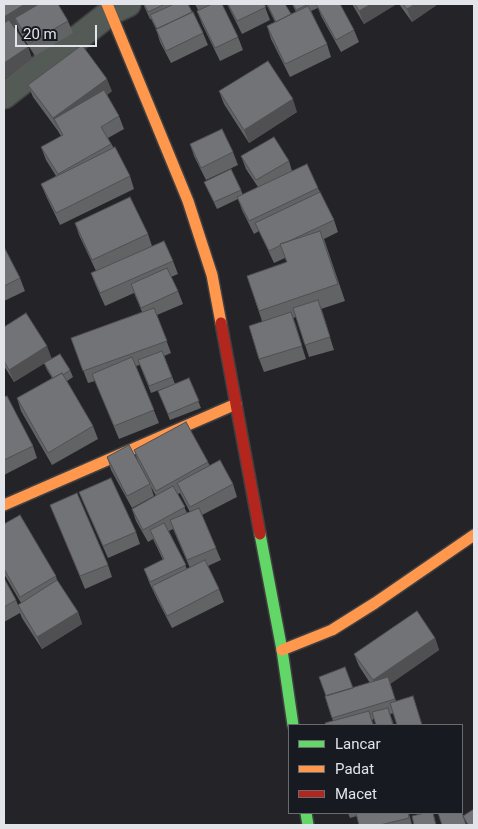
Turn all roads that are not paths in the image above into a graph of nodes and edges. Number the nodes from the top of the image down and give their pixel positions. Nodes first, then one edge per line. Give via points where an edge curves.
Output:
1 (116, 7) edge
2 (4, 96) edge
3 (236, 404) junction
4 (4, 505) edge
5 (474, 535) edge
6 (282, 650) junction
7 (293, 724) edge

1 - 2 street
1 - 3 street via 209,266
3 - 4 street
3 - 6 street
5 - 6 street via 332,630
6 - 7 street

